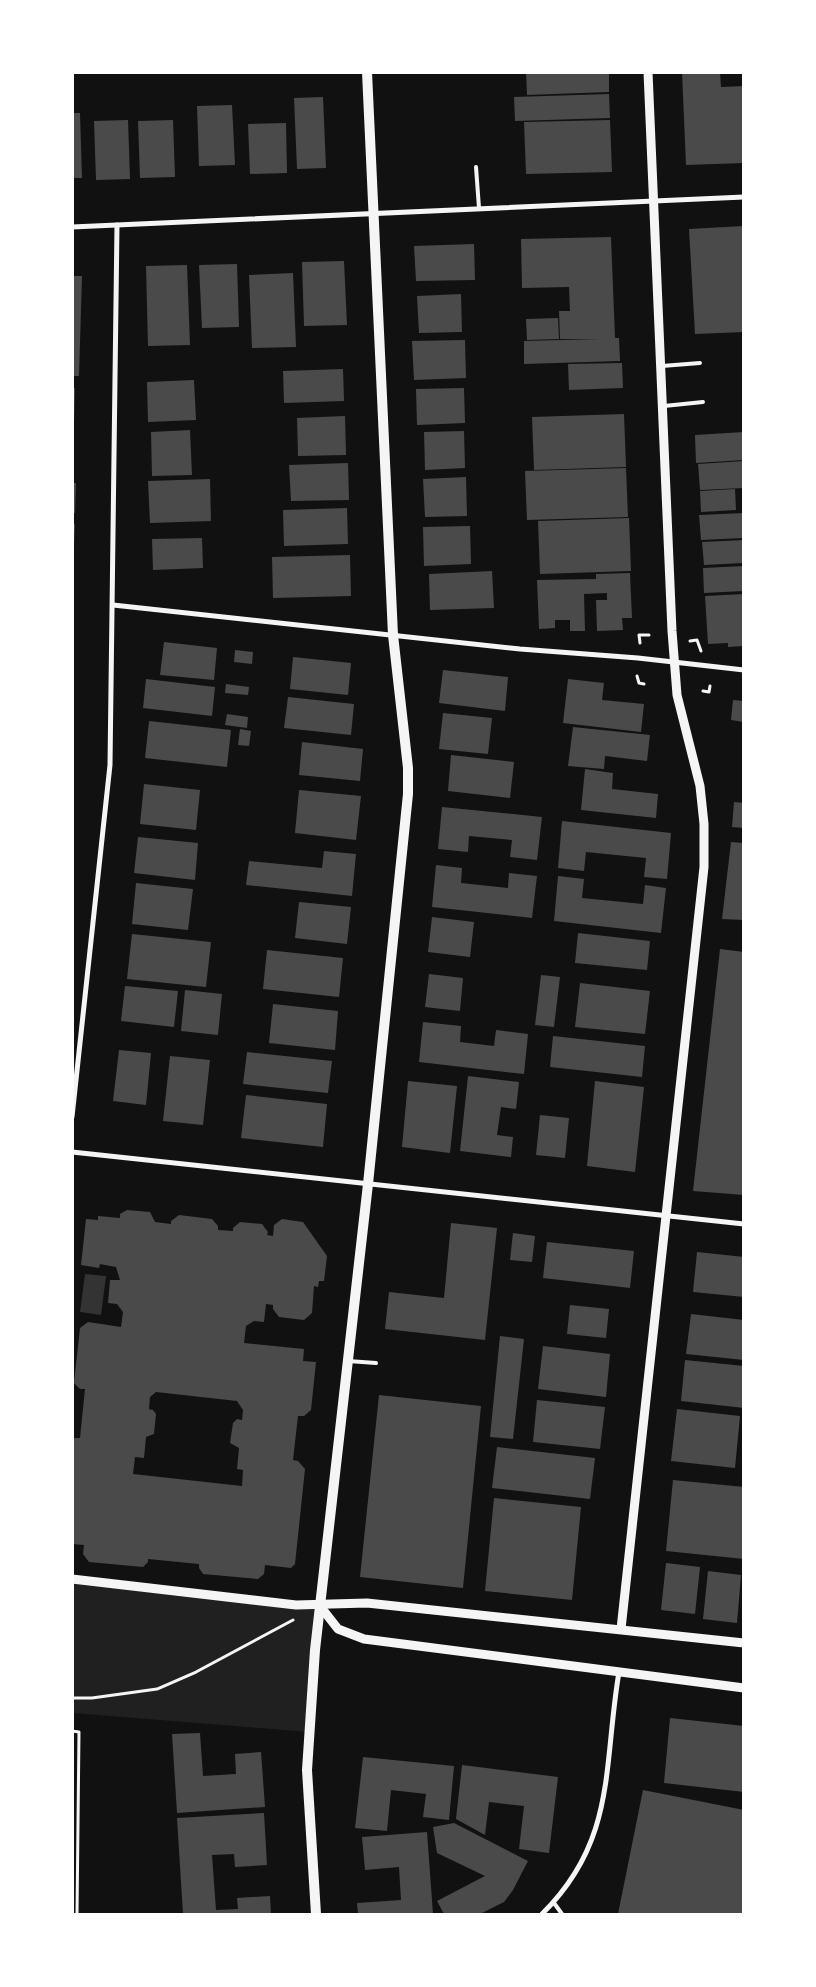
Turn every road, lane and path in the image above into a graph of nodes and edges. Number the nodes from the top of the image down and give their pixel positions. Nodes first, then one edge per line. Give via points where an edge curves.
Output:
1 (367, 72) edge
2 (648, 72) edge
3 (476, 167) dead end
4 (744, 197) edge
5 (655, 201) junction
6 (478, 208) junction
7 (373, 213) junction
8 (117, 225) junction
9 (72, 227) edge
10 (700, 363) dead end
11 (661, 366) junction
12 (703, 402) dead end
13 (664, 406) junction
14 (113, 605) junction
15 (393, 635) junction
16 (649, 636) dead end
17 (690, 641) dead end
18 (640, 643) dead end
19 (701, 652) dead end
20 (674, 662) junction
21 (744, 670) edge
22 (637, 676) dead end
23 (644, 684) dead end
24 (710, 686) dead end
25 (703, 691) dead end
26 (72, 1117) edge
27 (72, 1152) edge
28 (368, 1184) junction
29 (666, 1216) junction
30 (744, 1224) edge
31 (348, 1361) junction
32 (376, 1363) dead end
33 (72, 1579) edge
34 (320, 1606) junction
35 (295, 1619) dead end
36 (621, 1629) junction
37 (744, 1644) edge
38 (619, 1672) junction
39 (744, 1688) edge
40 (72, 1698) edge
41 (72, 1731) edge
42 (554, 1903) junction
43 (77, 1914) edge
44 (316, 1914) edge
45 (542, 1914) edge
46 (562, 1914) edge

1 - 7 main road
2 - 5 street
3 - 6 lane
4 - 5 street
5 - 6 street
5 - 11 street
6 - 7 street
7 - 8 street
7 - 15 main road
8 - 9 street
8 - 14 street
10 - 11 lane
11 - 13 street
12 - 13 lane
13 - 20 street
14 - 15 street
14 - 26 street via 110,765
15 - 20 street
15 - 28 main road via 408,794
16 - 18 path via 639,635
17 - 19 path via 697,640
20 - 21 street
20 - 29 street via 677,695 700,786 704,867
22 - 23 path via 639,683
24 - 25 path via 709,692
27 - 28 street
28 - 29 street
28 - 31 main road
29 - 30 street
29 - 36 street
31 - 32 lane
31 - 34 main road
33 - 34 street via 296,1606
34 - 36 street via 367,1603
34 - 38 street via 338,1629 364,1639
34 - 44 main road via 307,1770
35 - 40 path via 158,1689
36 - 37 street
38 - 39 street
38 - 42 street via 607,1788 597,1827 582,1862
41 - 43 path via 80,1732
42 - 45 street
42 - 46 lane

